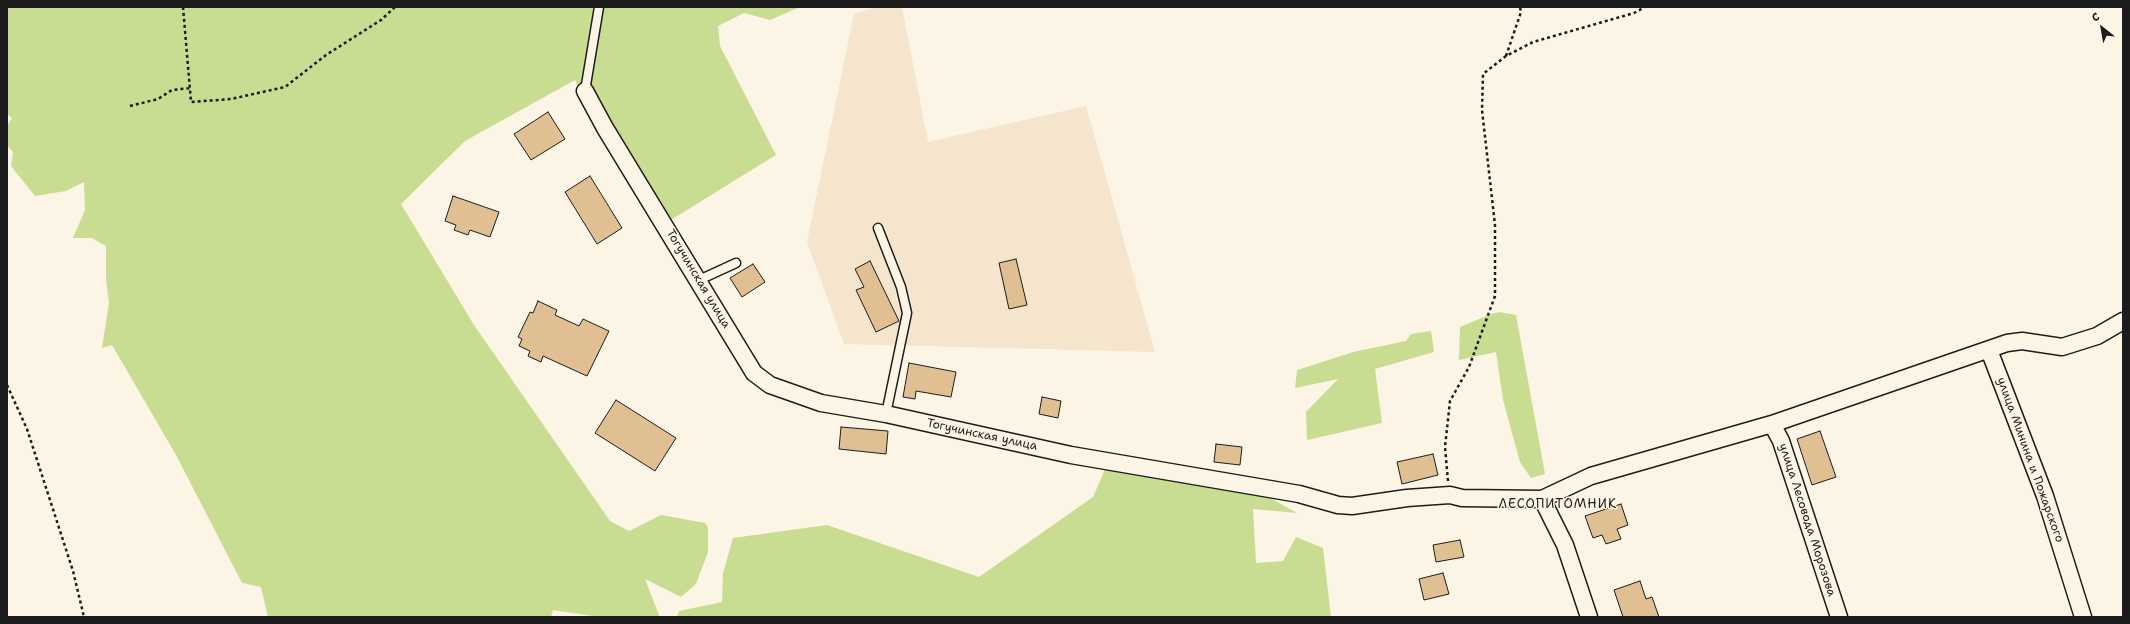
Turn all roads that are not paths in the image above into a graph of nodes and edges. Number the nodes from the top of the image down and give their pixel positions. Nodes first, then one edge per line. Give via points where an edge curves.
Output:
1 (599, 7) edge
2 (585, 91) joint
3 (878, 228) dead end
4 (736, 263) dead end
5 (699, 280) junction
6 (2123, 321) edge
7 (1989, 350) junction
8 (886, 414) junction
9 (1772, 424) junction
10 (1542, 500) junction
11 (1590, 617) edge
12 (1839, 617) edge
13 (2083, 617) edge

1 - 2 lane
2 - 5 street, Тогучинская улица
3 - 8 lane via 901,287 907,313
4 - 5 lane
5 - 8 street, Тогучинская улица via 754,373 770,385 821,403
6 - 7 street via 2097,336 2062,346 2022,341
7 - 9 street
7 - 13 street, улица Минина и Пожарского via 2045,496
8 - 10 street, Тогучинская улица via 1071,455 1298,494 1338,505 1352,506 1450,495 1462,498
9 - 10 street via 1591,476
9 - 12 street, улица Лесовода Морозова via 1781,441
10 - 11 street via 1565,545

